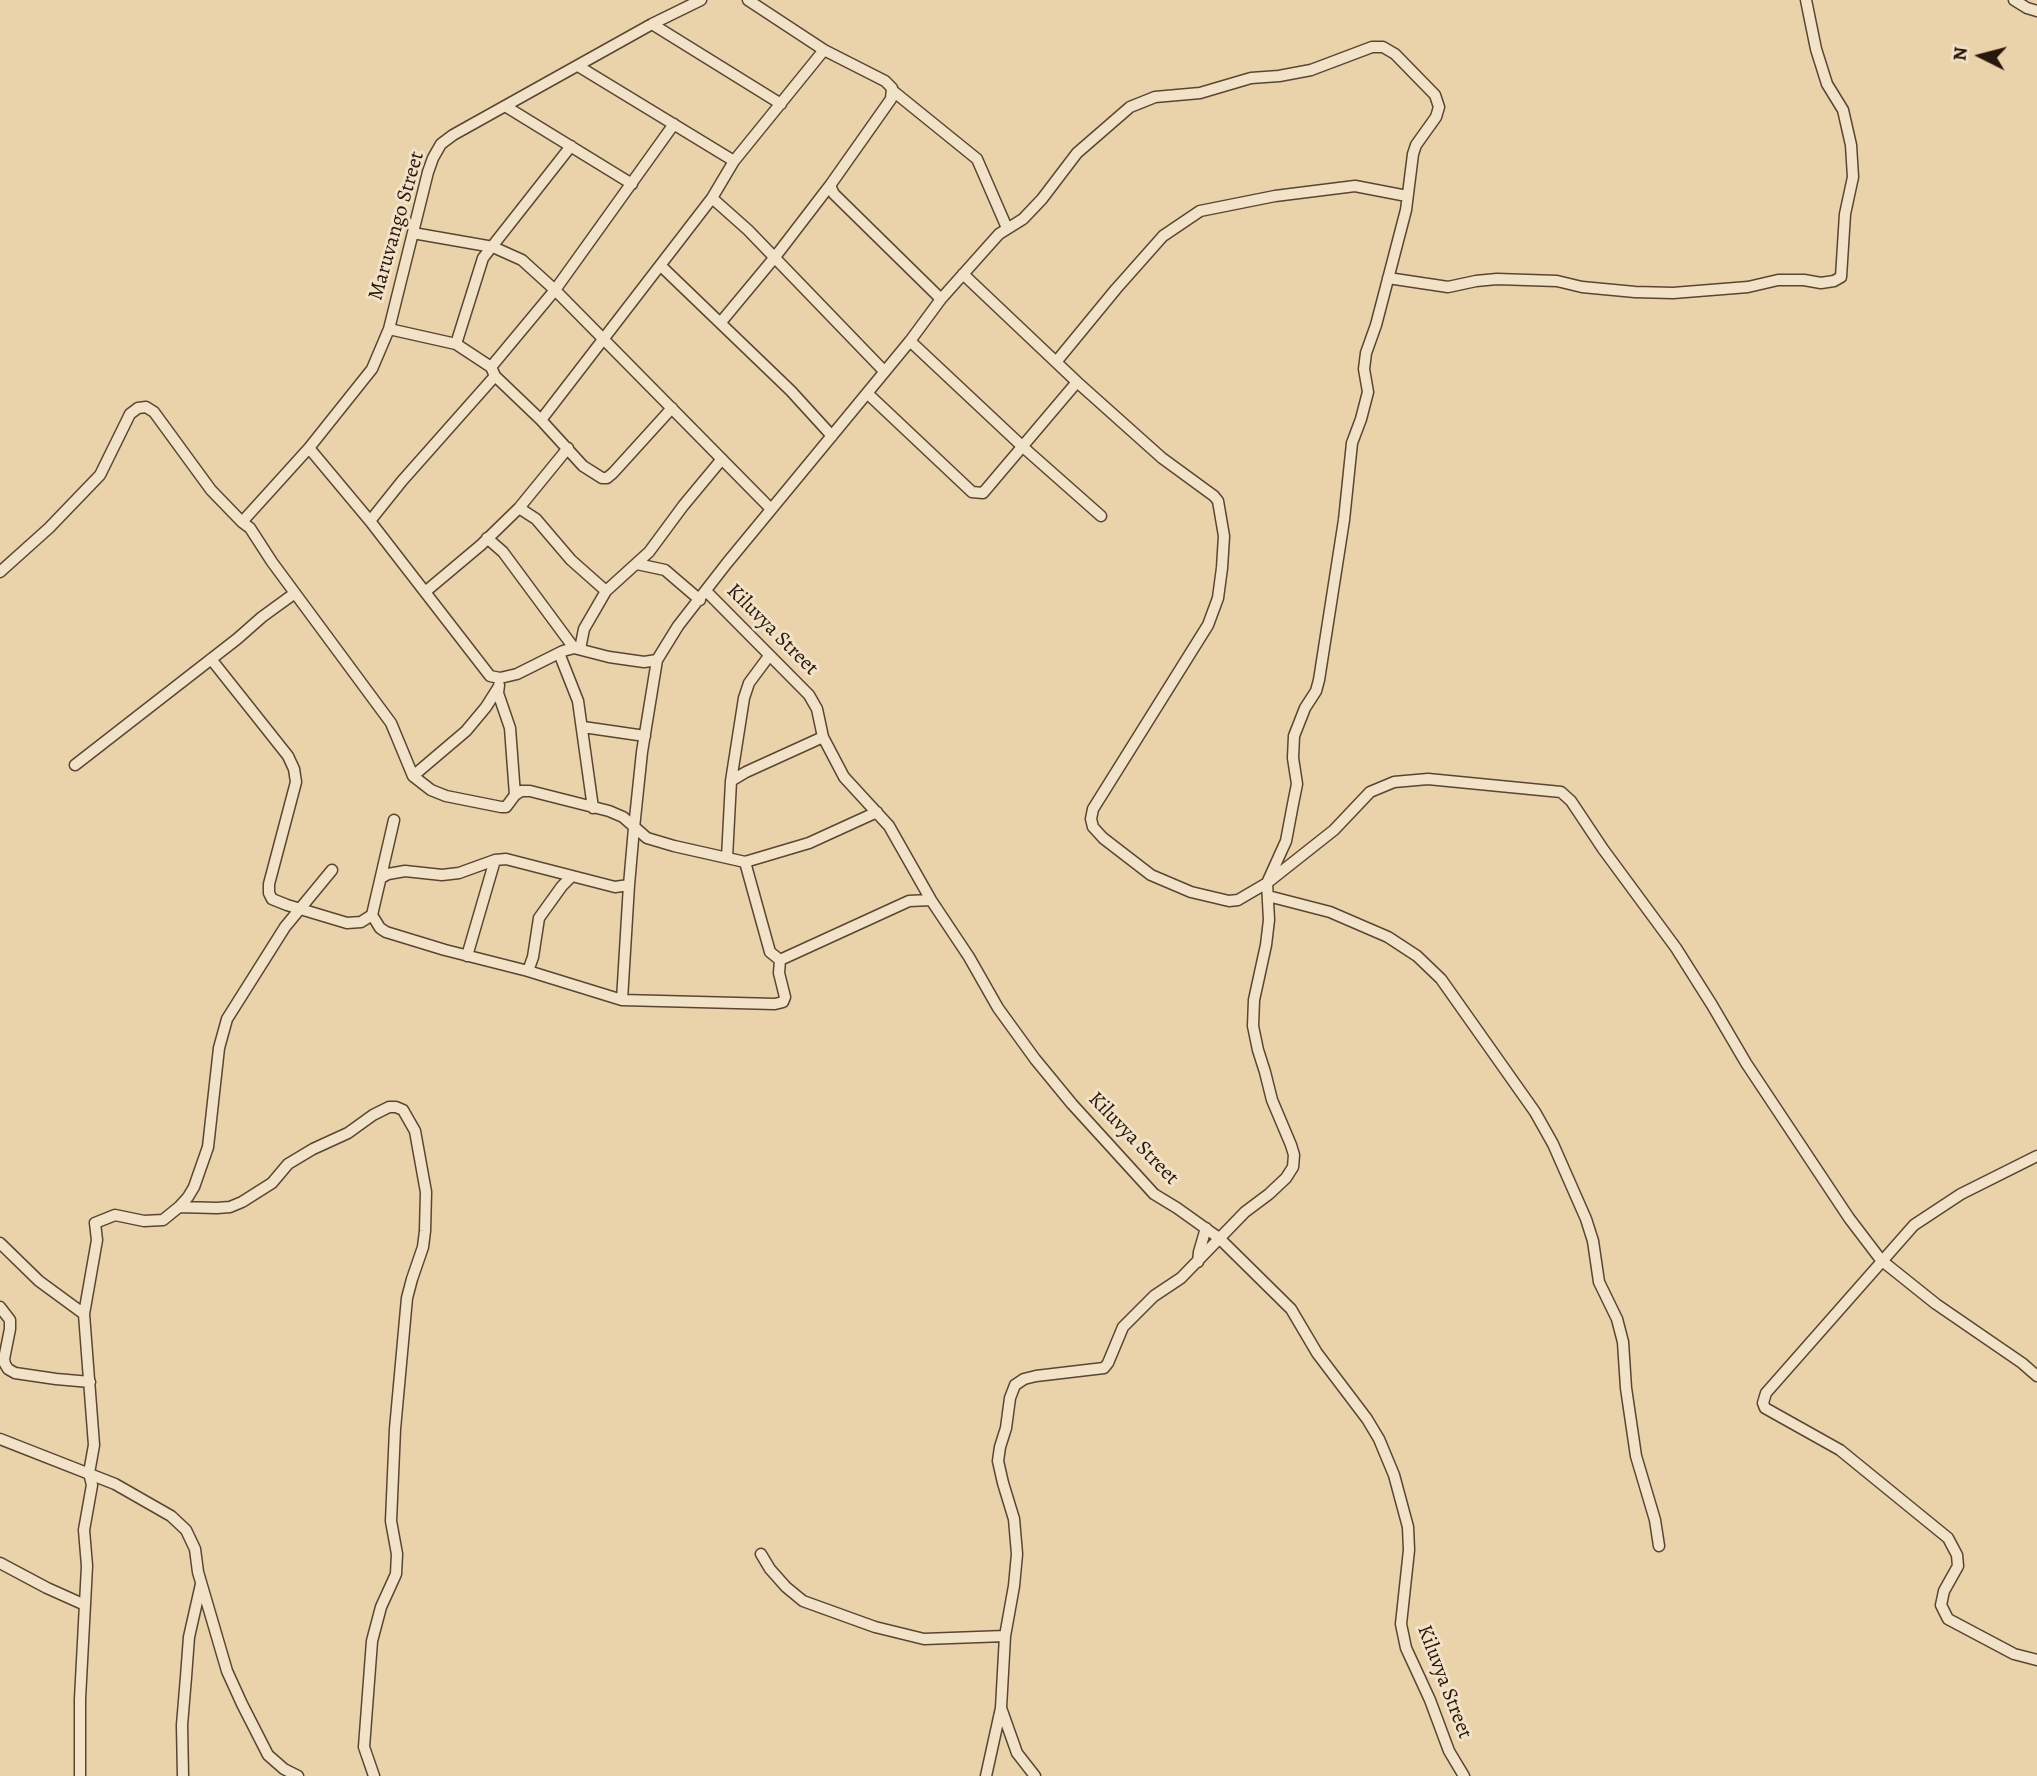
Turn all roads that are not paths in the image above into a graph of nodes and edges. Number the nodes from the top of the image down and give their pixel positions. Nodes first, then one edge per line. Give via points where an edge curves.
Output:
1 (701, 0) edge
2 (748, 0) edge
3 (1806, 0) edge
4 (2014, 0) edge
5 (2037, 11) edge
6 (652, 24) junction
7 (824, 50) junction
8 (578, 66) junction
9 (893, 91) junction
10 (781, 104) junction
11 (505, 106) junction
12 (674, 124) junction
13 (571, 146) junction
14 (734, 161) junction
15 (632, 184) junction
16 (831, 184) junction
17 (1407, 196) junction
18 (712, 198) junction
19 (1007, 228) junction
20 (413, 233) junction
21 (493, 247) junction
22 (775, 257) junction
23 (661, 266) junction
24 (963, 274) junction
25 (1388, 278) junction
26 (555, 290) junction
27 (941, 299) junction
28 (721, 322) junction
29 (389, 329) junction
30 (604, 340) junction
31 (910, 341) junction
32 (456, 344) junction
33 (1056, 362) junction
34 (493, 371) junction
35 (884, 371) junction
36 (1077, 382) junction
37 (867, 393) junction
38 (672, 408) junction
39 (541, 419) junction
40 (832, 436) junction
41 (1023, 447) junction
42 (309, 448) junction
43 (568, 448) junction
44 (722, 459) junction
45 (519, 508) junction
46 (771, 509) junction
47 (1101, 516) dead end
48 (370, 521) junction
49 (242, 522) junction
50 (487, 538) junction
51 (637, 564) junction
52 (0, 572) edge
53 (425, 592) junction
54 (606, 592) junction
55 (295, 593) junction
56 (703, 595) junction
57 (577, 649) junction
58 (559, 653) junction
59 (769, 656) junction
60 (211, 659) junction
61 (657, 660) junction
62 (499, 683) junction
63 (583, 727) junction
64 (645, 736) junction
65 (823, 737) junction
66 (75, 765) dead end
67 (413, 776) junction
68 (731, 781) junction
69 (514, 795) junction
70 (593, 808) junction
71 (877, 812) junction
72 (394, 820) dead end
73 (634, 828) junction
74 (727, 858) junction
75 (495, 860) junction
76 (745, 862) junction
77 (332, 870) dead end
78 (572, 876) junction
79 (381, 878) junction
80 (1267, 883) junction
81 (629, 885) junction
82 (1268, 896) junction
83 (931, 900) junction
84 (301, 909) junction
85 (372, 915) junction
86 (467, 956) junction
87 (780, 960) junction
88 (528, 971) junction
89 (622, 1000) junction
90 (2037, 1156) edge
91 (179, 1207) junction
92 (1206, 1228) junction
93 (1219, 1238) junction
94 (0, 1243) edge
95 (1881, 1260) junction
96 (1198, 1262) junction
97 (0, 1307) edge
98 (83, 1314) junction
99 (2037, 1376) edge
100 (90, 1382) junction
101 (0, 1439) edge
102 (89, 1473) junction
103 (1659, 1546) dead end
104 (761, 1554) dead end
105 (0, 1563) edge
106 (201, 1583) junction
107 (85, 1605) junction
108 (1005, 1636) junction
109 (2037, 1660) edge
110 (1001, 1708) junction
111 (286, 1773) edge
112 (80, 1776) edge
113 (183, 1776) edge
114 (298, 1776) edge
115 (374, 1776) edge
116 (986, 1776) edge
117 (1035, 1776) edge
118 (1464, 1776) edge

1 - 6 street, Maruvango Street
2 - 7 street
3 - 25 street via 1816,49 1827,84 1843,110 1851,145 1853,177 1845,214 1841,277 1821,283 1778,280 1673,293 1557,281 1497,279 1448,287
4 - 5 street
6 - 8 street, Maruvango Street
6 - 10 street
7 - 9 street via 885,81
7 - 10 street
8 - 11 street, Maruvango Street
8 - 12 street
9 - 16 street
9 - 19 street via 978,159
10 - 14 street
11 - 13 street
11 - 20 street, Maruvango Street via 441,144
12 - 14 street
12 - 15 street
13 - 15 street
13 - 21 street
14 - 18 street
15 - 26 street
16 - 22 street
16 - 27 street via 834,194
17 - 19 street via 1416,145 1439,107 1435,95 1395,54 1372,47 1311,70 1251,78 1200,93 1155,97 1130,107 1077,153 1023,219
17 - 25 street
17 - 33 street via 1355,186 1200,211 1163,236
18 - 22 street
18 - 23 street
19 - 24 street
20 - 21 street
20 - 29 street, Maruvango Street
21 - 26 street via 522,260
21 - 32 street via 483,258
22 - 28 street
22 - 35 street
23 - 28 street
23 - 30 street
24 - 27 street
24 - 33 street
25 - 80 street via 1363,369 1368,392 1352,443 1317,691 1294,736 1297,784 1286,841
26 - 30 street
26 - 34 street
27 - 31 street
28 - 40 street
29 - 32 street
29 - 42 street, Maruvango Street via 372,369
30 - 38 street
30 - 39 street
31 - 35 street
31 - 41 street
32 - 34 street
33 - 36 street
34 - 39 street
34 - 48 street
35 - 37 street
36 - 41 street
36 - 80 street via 1162,458 1214,496 1224,536 1218,598 1209,625 1093,809 1093,827 1152,874 1191,892 1238,900
37 - 40 street
37 - 41 street via 972,492 983,494
38 - 43 street via 607,478 583,466
38 - 44 street
39 - 43 street
40 - 46 street
41 - 47 street
42 - 48 street
42 - 49 street, Maruvango Street
43 - 45 street
44 - 46 street
44 - 51 street
45 - 50 street
45 - 54 street via 536,519
46 - 56 street
48 - 53 street
49 - 52 street via 211,490 154,412 138,408 130,414 100,475
49 - 55 street
50 - 53 street
50 - 57 street via 503,552
51 - 54 street
51 - 56 street, Kiluvya Street via 665,570
53 - 62 street
54 - 57 street
55 - 60 street
55 - 67 street via 391,723
56 - 59 street, Kiluvya Street
56 - 61 street
57 - 58 street
57 - 61 street via 644,662
58 - 62 street
58 - 63 street
59 - 65 street, Kiluvya Street via 809,695
59 - 68 street via 744,698
60 - 66 street
60 - 84 street via 294,769 296,782 269,893 272,899
61 - 64 street
62 - 67 street via 466,731
62 - 69 street via 510,728
63 - 64 street
63 - 70 street
64 - 73 street
65 - 68 street
65 - 71 street, Kiluvya Street via 844,777
67 - 69 street via 431,790 488,805 506,807
68 - 74 street
69 - 70 street via 530,791
70 - 73 street via 623,817
71 - 76 street via 809,843
71 - 83 street, Kiluvya Street
72 - 79 street
73 - 74 street via 647,838
73 - 81 street
74 - 76 street
75 - 78 street via 523,862
75 - 79 street via 459,873 405,871
75 - 86 street
76 - 87 street via 770,952
77 - 84 street
78 - 81 street via 615,887
78 - 88 street via 539,918
79 - 85 street
80 - 82 street
80 - 95 street via 1334,830 1370,792 1394,782 1428,779 1561,792 1676,948 1746,1063
81 - 89 street
82 - 93 street via 1269,920 1253,1026 1272,1100 1294,1155 1293,1167
82 - 103 street via 1331,912 1388,937 1416,956 1441,978 1535,1112 1586,1219 1598,1282 1617,1319 1636,1456
83 - 87 street via 909,901
83 - 92 street, Kiluvya Street via 998,1008 1072,1104 1154,1194
84 - 85 street via 347,923 362,922
84 - 91 street via 275,941 225,1026 208,1147 194,1187
85 - 86 street via 386,932
86 - 88 street
87 - 89 street via 783,1002
88 - 89 street
90 - 95 street via 1961,1194 1914,1224
91 - 98 street via 163,1220 115,1215 96,1223
91 - 115 street via 217,1208 242,1202 272,1183 288,1164 389,1107 403,1110 415,1131 426,1192 425,1231 407,1298 396,1416 391,1521 396,1574 372,1641 363,1746
92 - 93 street, Kiluvya Street
92 - 96 street
93 - 96 street
93 - 118 street, Kiluvya Street via 1292,1309 1317,1353 1379,1439 1408,1527 1401,1623 1406,1648
94 - 98 street via 39,1281
95 - 99 street
95 - 109 street via 1766,1393 1763,1403 1840,1450 1948,1538 1958,1566 1941,1605 1948,1619 2014,1654
96 - 108 street via 1124,1327 1104,1368 1036,1376 1016,1385 998,1461 1014,1519 1017,1554
97 - 100 street via 10,1320 4,1359 8,1369
98 - 100 street
100 - 102 street via 94,1445
101 - 102 street
102 - 106 street via 171,1516 186,1530
102 - 107 street
104 - 108 street via 803,1601 875,1627 924,1639
105 - 107 street
106 - 111 street via 227,1671 268,1755
106 - 113 street via 189,1637
107 - 112 street
108 - 110 street
110 - 116 street
110 - 117 street via 1017,1753
111 - 114 street

